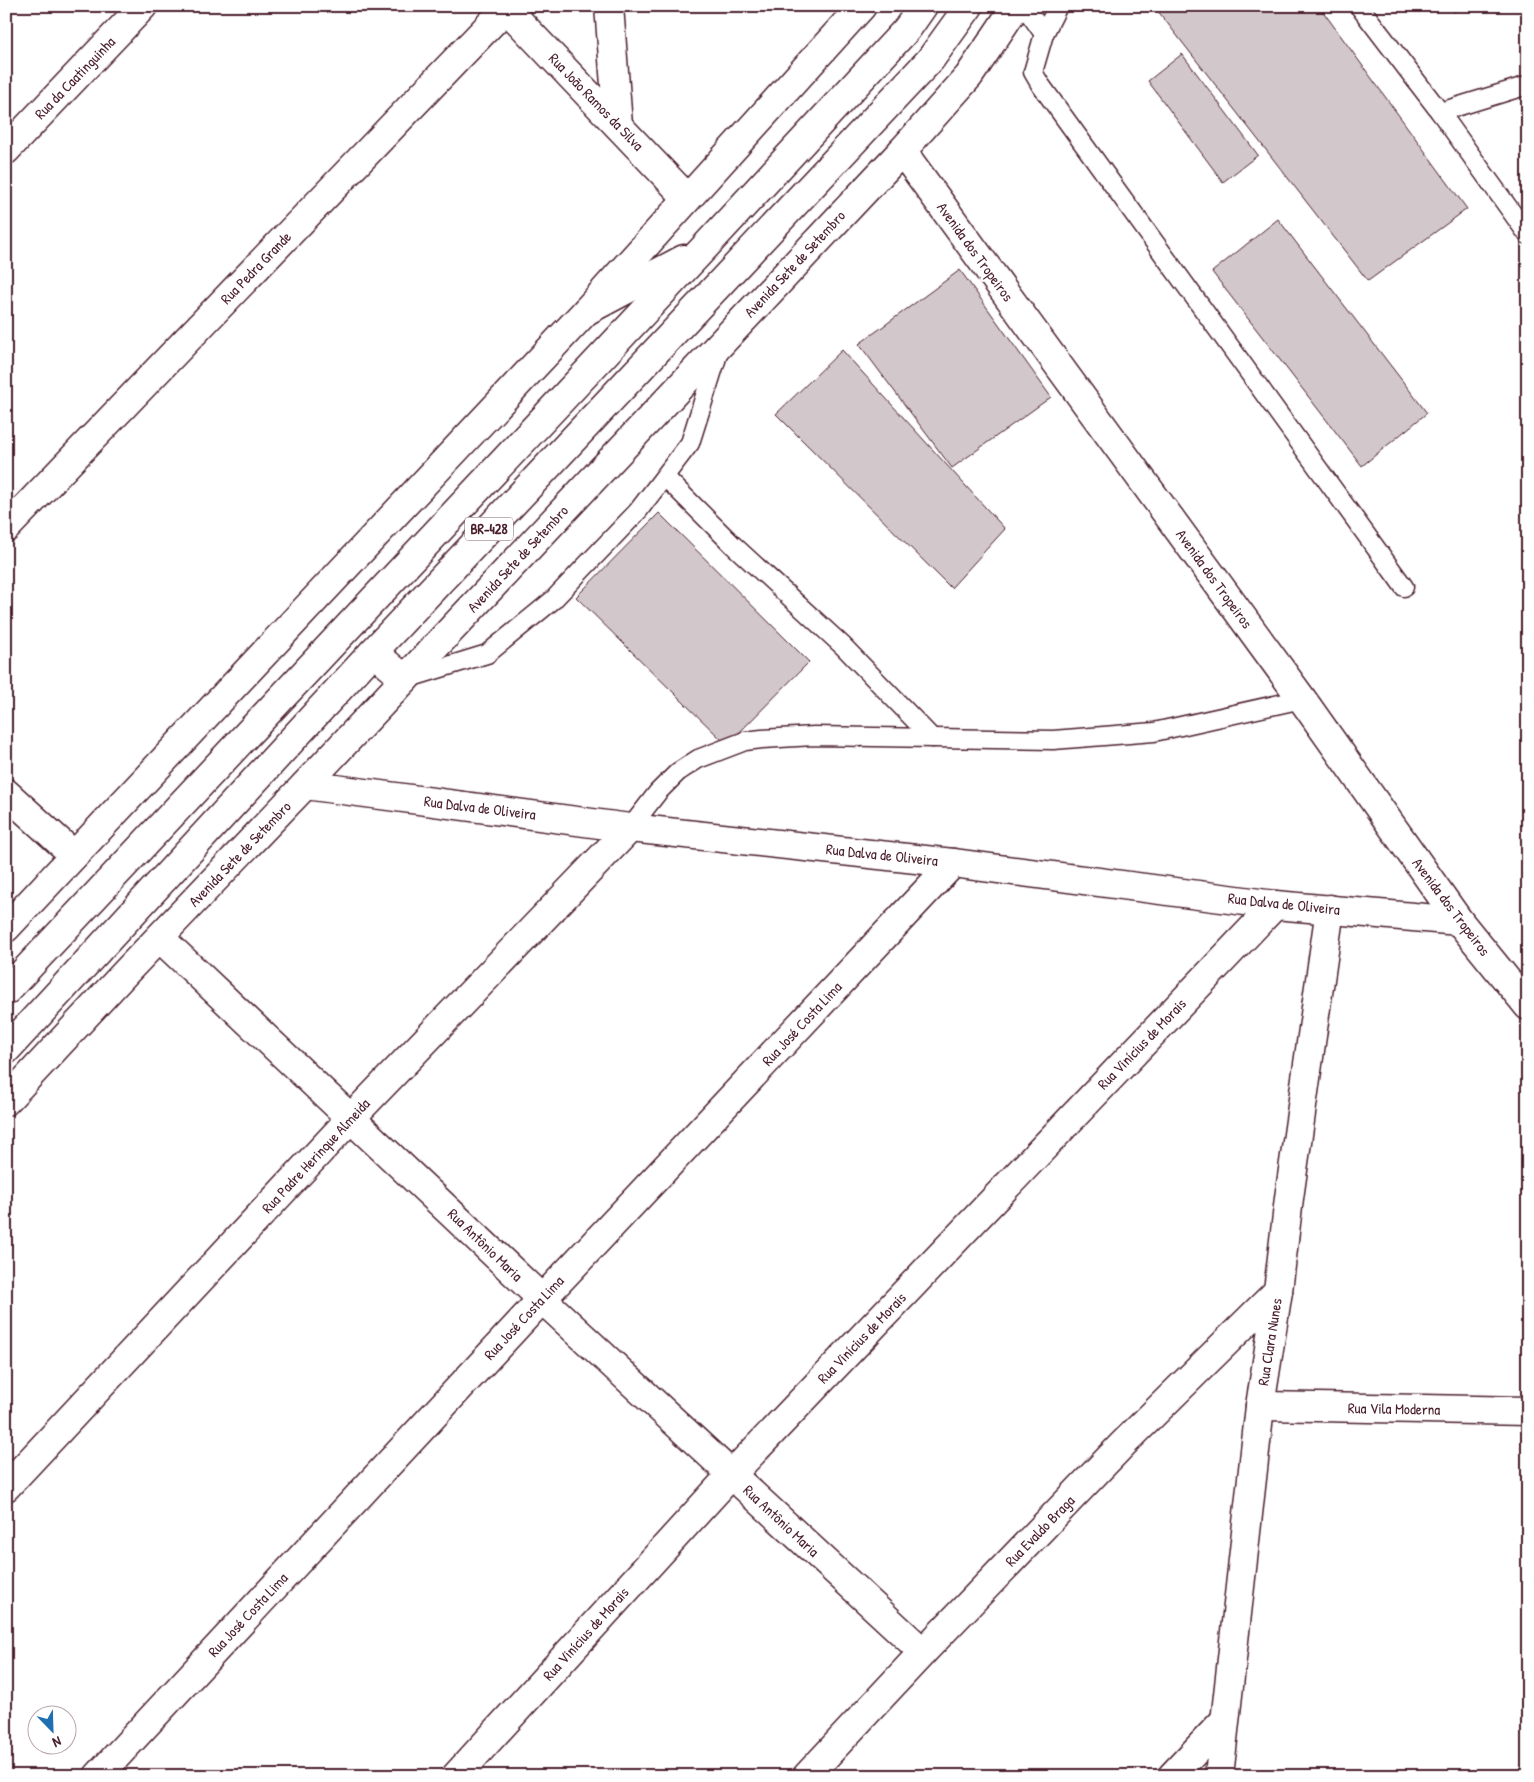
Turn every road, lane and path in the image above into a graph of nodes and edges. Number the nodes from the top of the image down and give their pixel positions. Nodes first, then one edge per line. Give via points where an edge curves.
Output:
1 (143, 6) edge
2 (609, 6) edge
3 (862, 6) edge
4 (924, 6) edge
5 (969, 6) edge
6 (1016, 6) edge
7 (1024, 6) edge
8 (1058, 6) edge
9 (1359, 6) edge
10 (505, 7) edge
11 (1044, 34) junction
12 (1528, 85) edge
13 (1440, 112) junction
14 (618, 125) junction
15 (6, 150) edge
16 (902, 151) junction
17 (686, 198) junction
18 (1528, 235) edge
19 (703, 248) junction
20 (586, 311) junction
21 (721, 344) junction
22 (664, 477) junction
23 (6, 528) edge
24 (1404, 586) dead end
25 (374, 652) junction
26 (405, 679) junction
27 (1302, 699) junction
28 (932, 738) junction
29 (305, 785) junction
30 (6, 793) edge
31 (630, 828) junction
32 (74, 855) junction
33 (953, 863) junction
34 (1275, 905) junction
35 (1330, 909) junction
36 (1459, 921) junction
37 (6, 928) edge
38 (160, 938) junction
39 (6, 991) edge
40 (1528, 1006) edge
41 (6, 1050) edge
42 (6, 1101) edge
43 (351, 1118) junction
44 (1278, 1291) junction
45 (542, 1300) junction
46 (1260, 1406) junction
47 (1528, 1411) edge
48 (731, 1475) junction
49 (6, 1487) edge
50 (923, 1652) junction
51 (1224, 1721) junction
52 (98, 1776) edge
53 (456, 1776) edge
54 (808, 1776) edge
55 (1172, 1776) edge
56 (1219, 1776) edge

1 - 15 main road, Rua da Caatinguinha
2 - 14 main road
3 - 17 main road
4 - 19 main road, BR-428 via 907,29
5 - 25 main road, BR-428 via 930,60
6 - 16 main road, Avenida Sete de Setembro via 969,76
7 - 11 lane
8 - 11 lane
9 - 13 lane
10 - 14 main road, Rua João Ramos da Silva
10 - 23 main road, Rua Pedra Grande
11 - 24 lane via 1033,72 1047,97
12 - 13 lane
13 - 18 lane
14 - 17 main road, Rua João Ramos da Silva
16 - 21 main road, Avenida Sete de Setembro
16 - 27 main road, Avenida dos Tropeiros
17 - 20 main road
19 - 20 main road
19 - 39 main road, BR-428
20 - 32 main road
21 - 22 lane via 690,442
21 - 26 main road, Avenida Sete de Setembro
22 - 26 lane via 638,511 553,600 487,654
22 - 28 lane via 843,646
25 - 26 main road
25 - 41 main road, BR-428
26 - 29 main road, Avenida Sete de Setembro
27 - 28 lane via 1154,732 1052,740
27 - 36 main road, Avenida dos Tropeiros
28 - 31 lane via 814,736 745,741 698,759 678,772
29 - 31 main road, Rua Dalva de Oliveira
29 - 38 main road, Avenida Sete de Setembro
30 - 32 main road
31 - 33 main road, Rua Dalva de Oliveira
31 - 43 main road, Rua Padre Herinque Almeida
32 - 37 main road
33 - 34 main road, Rua Dalva de Oliveira
33 - 45 main road, Rua José Costa Lima
34 - 35 main road, Rua Dalva de Oliveira
34 - 48 main road, Rua Vinícius de Morais
35 - 36 main road, Rua Dalva de Oliveira
35 - 44 main road, Rua Clara Nunes
36 - 40 main road, Avenida dos Tropeiros
38 - 42 main road, Avenida Sete de Setembro
38 - 43 main road, Rua Antônio Maria
43 - 45 main road, Rua Antônio Maria
43 - 49 main road, Rua Padre Herinque Almeida
44 - 46 main road, Rua Clara Nunes
44 - 50 main road, Rua Evaldo Braga via 1123,1444
45 - 48 main road, Rua Antônio Maria
45 - 52 main road, Rua José Costa Lima
46 - 47 main road, Rua Vila Moderna
46 - 51 main road, Rua Clara Nunes
48 - 50 main road, Rua Antônio Maria
48 - 53 main road, Rua Vinícius de Morais
50 - 54 main road, Rua Evaldo Braga
51 - 55 main road
51 - 56 main road, Rua Clara Nunes

